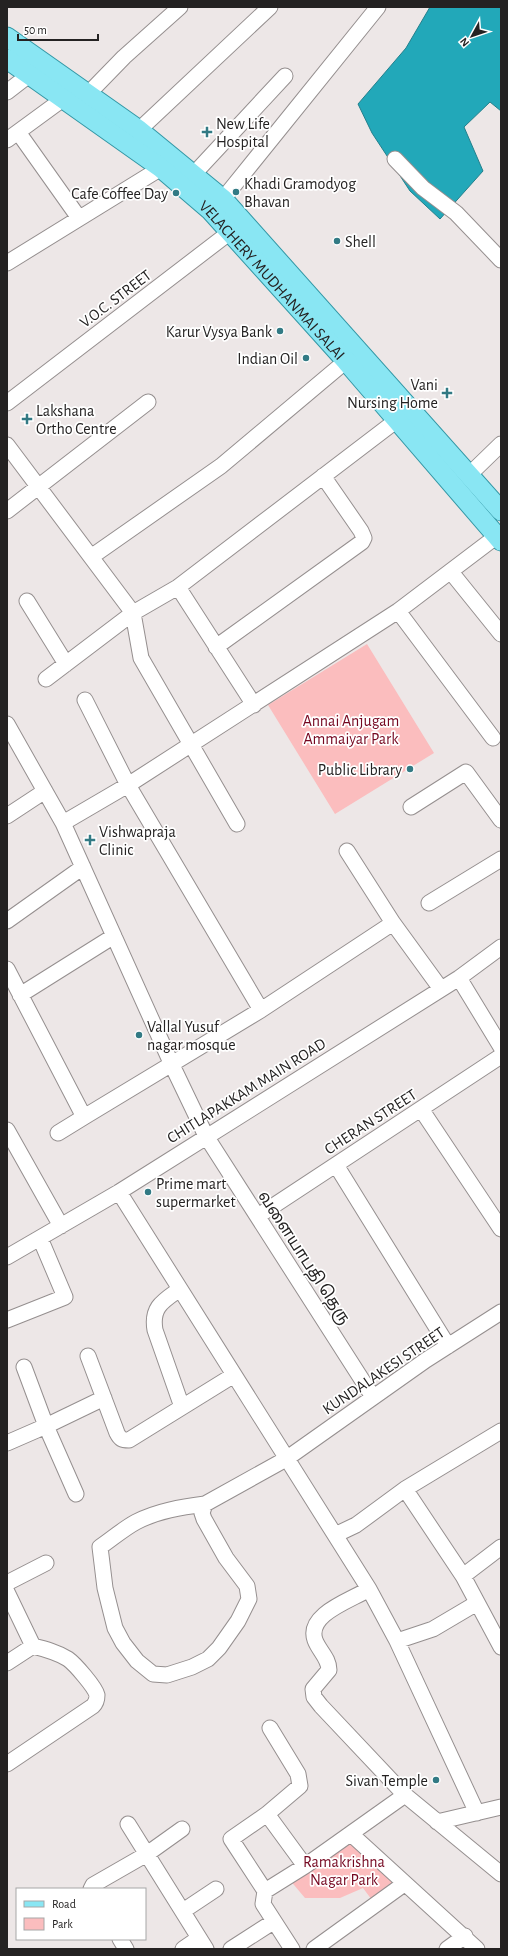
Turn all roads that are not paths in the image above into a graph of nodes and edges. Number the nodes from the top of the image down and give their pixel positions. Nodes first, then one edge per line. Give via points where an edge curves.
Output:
1 (180, 7) edge
2 (270, 7) edge
3 (378, 7) edge
4 (7, 37) edge
5 (7, 59) edge
6 (29, 74) junction
7 (285, 76) dead end
8 (7, 92) edge
9 (88, 94) junction
10 (63, 99) junction
11 (139, 130) junction
12 (13, 136) edge
13 (395, 159) dead end
14 (161, 168) junction
15 (193, 175) junction
16 (217, 204) junction
17 (79, 218) junction
18 (237, 227) junction
19 (501, 260) edge
20 (7, 263) edge
21 (346, 361) junction
22 (148, 402) dead end
23 (7, 403) edge
24 (397, 420) junction
25 (501, 444) edge
26 (7, 445) edge
27 (469, 475) junction
28 (323, 476) junction
29 (38, 487) junction
30 (7, 511) edge
31 (501, 511) edge
32 (499, 538) edge
33 (91, 557) junction
34 (451, 572) junction
35 (178, 587) junction
36 (26, 601) dead end
37 (398, 611) junction
38 (133, 613) junction
39 (501, 634) edge
40 (216, 646) junction
41 (66, 664) junction
42 (46, 679) dead end
43 (85, 700) dead end
44 (254, 705) junction
45 (7, 727) edge
46 (493, 738) dead end
47 (191, 744) junction
48 (128, 784) junction
49 (45, 791) junction
50 (411, 807) dead end
51 (7, 816) edge
52 (500, 818) edge
53 (63, 823) junction
54 (237, 824) dead end
55 (347, 851) dead end
56 (501, 858) edge
57 (83, 867) junction
58 (429, 903) dead end
59 (7, 921) edge
60 (393, 923) junction
61 (114, 936) junction
62 (501, 947) edge
63 (7, 969) edge
64 (459, 978) junction
65 (441, 989) junction
66 (20, 994) junction
67 (261, 1010) junction
68 (501, 1047) edge
69 (501, 1056) edge
70 (172, 1064) junction
71 (421, 1109) junction
72 (84, 1118) junction
73 (7, 1130) edge
74 (58, 1133) dead end
75 (206, 1136) junction
76 (336, 1165) junction
77 (119, 1192) junction
78 (258, 1216) junction
79 (61, 1226) junction
80 (501, 1229) edge
81 (40, 1238) junction
82 (7, 1257) edge
83 (180, 1290) junction
84 (501, 1312) edge
85 (7, 1320) edge
86 (448, 1346) junction
87 (88, 1356) dead end
88 (24, 1367) dead end
89 (234, 1375) junction
90 (373, 1397) junction
91 (104, 1398) junction
92 (182, 1407) junction
93 (46, 1426) junction
94 (501, 1431) edge
95 (7, 1443) edge
96 (286, 1459) junction
97 (404, 1489) junction
98 (76, 1494) dead end
99 (205, 1504) junction
100 (335, 1535) junction
101 (501, 1547) edge
102 (46, 1563) dead end
103 (463, 1576) junction
104 (7, 1583) edge
105 (369, 1589) junction
106 (7, 1592) edge
107 (477, 1603) junction
108 (397, 1641) junction
109 (33, 1646) junction
110 (501, 1647) edge
111 (7, 1663) edge
112 (270, 1728) dead end
113 (7, 1764) edge
114 (405, 1794) junction
115 (501, 1807) edge
116 (478, 1813) junction
117 (267, 1814) junction
118 (437, 1822) junction
119 (128, 1824) dead end
120 (182, 1829) dead end
121 (351, 1834) junction
122 (147, 1854) junction
123 (306, 1866) junction
124 (501, 1874) edge
125 (404, 1884) junction
126 (92, 1888) edge
127 (216, 1889) dead end
128 (265, 1891) junction
129 (182, 1911) junction
130 (273, 1922) junction
131 (465, 1936) junction
132 (121, 1940) edge
133 (203, 1944) edge
134 (126, 1949) edge
135 (183, 1949) edge
136 (231, 1949) edge
137 (292, 1949) edge
138 (314, 1949) edge
139 (447, 1949) edge
140 (477, 1949) edge

1 - 9 street via 124,57
2 - 11 street
3 - 16 street
4 - 9 main road, VELACHERY MUDHANMAI SALAI
5 - 6 main road, VELACHERY MUDHANMAI SALAI
6 - 8 street
6 - 10 main road, VELACHERY MUDHANMAI SALAI
7 - 15 street
9 - 11 main road, VELACHERY MUDHANMAI SALAI
10 - 12 street
10 - 14 main road, VELACHERY MUDHANMAI SALAI
11 - 15 main road, VELACHERY MUDHANMAI SALAI
12 - 17 street
13 - 19 street via 423,188 456,213
14 - 16 main road, VELACHERY MUDHANMAI SALAI
14 - 17 street
15 - 16 main road, VELACHERY MUDHANMAI SALAI
16 - 18 main road, VELACHERY MUDHANMAI SALAI
17 - 20 street
18 - 21 main road, VELACHERY MUDHANMAI SALAI
18 - 23 street, V.O.C. STREET
18 - 27 main road, VELACHERY MUDHANMAI SALAI
21 - 24 main road, VELACHERY MUDHANMAI SALAI
21 - 33 street via 221,466
22 - 29 street
24 - 28 street
24 - 32 main road, VELACHERY MUDHANMAI SALAI
25 - 27 street
26 - 29 street
27 - 31 main road, VELACHERY MUDHANMAI SALAI
28 - 35 street
28 - 40 street via 361,531 364,538 362,542
29 - 30 street
29 - 33 street
32 - 34 street
33 - 38 street
34 - 37 street
34 - 39 street
35 - 38 street
35 - 40 street
36 - 41 street
37 - 44 street
37 - 46 street
38 - 41 street
38 - 47 street via 140,658
40 - 44 street
41 - 42 street
43 - 48 street
44 - 47 street
45 - 49 street, வளையாபதி தெரு
47 - 48 street
47 - 54 street
48 - 53 street
48 - 67 street
49 - 51 street
49 - 53 street, வளையாபதி தெரு
50 - 52 street via 466,772
53 - 57 street, வளையாபதி தெரு
55 - 60 street
56 - 58 street
57 - 59 street
57 - 61 street, வளையாபதி தெரு
60 - 65 street
60 - 67 street
61 - 66 street
61 - 70 street, வளையாபதி தெரு
62 - 64 street, CHITLAPAKKAM MAIN ROAD
63 - 66 street
64 - 65 street, CHITLAPAKKAM MAIN ROAD
64 - 68 street
65 - 75 street, CHITLAPAKKAM MAIN ROAD
66 - 72 street
67 - 70 street
69 - 71 street, CHERAN STREET
70 - 72 street
70 - 75 street, வளையாபதி தெரு
71 - 76 street, CHERAN STREET
71 - 80 street
72 - 74 street
73 - 79 street
75 - 77 street, CHITLAPAKKAM MAIN ROAD
75 - 78 street, வளையாபதி தெரு
76 - 78 street, CHERAN STREET
76 - 86 street
77 - 79 street, CHITLAPAKKAM MAIN ROAD
77 - 83 street
78 - 90 street, வளையாபதி தெரு
79 - 81 street, CHITLAPAKKAM MAIN ROAD
81 - 82 street, CHITLAPAKKAM MAIN ROAD
81 - 85 street via 65,1297
83 - 89 street
83 - 92 street via 161,1303 155,1312 154,1322
84 - 86 street, KUNDALAKESI STREET
86 - 90 street, KUNDALAKESI STREET
87 - 91 street
88 - 93 street
89 - 92 street
89 - 96 street
90 - 96 street, KUNDALAKESI STREET
91 - 92 street via 117,1433 124,1440 129,1440
91 - 93 street
93 - 95 street
93 - 98 street
94 - 97 street
96 - 99 street, KUNDALAKESI STREET
96 - 100 street
97 - 100 street via 356,1526
97 - 103 street
99 - 99 street via 186,1506 149,1516 100,1547 105,1588 115,1628 137,1661 153,1674 167,1675 208,1659 227,1639 249,1599 247,1586 226,1558 204,1519 202,1513
100 - 105 street
101 - 103 street
102 - 104 street
103 - 107 street
105 - 108 street
105 - 114 street via 325,1614 316,1622 314,1635 329,1670 313,1689 314,1697
106 - 109 street
107 - 108 street via 433,1629
107 - 110 street
108 - 116 street
109 - 111 street
109 - 113 street via 50,1650 69,1659 79,1669 96,1694 97,1700 93,1706
112 - 117 street via 298,1774 300,1786
114 - 118 street
114 - 121 street
115 - 116 street
116 - 118 street
117 - 123 street
117 - 128 street via 231,1839
118 - 124 street
119 - 122 street
120 - 122 street
121 - 123 street
121 - 125 street
122 - 126 street
122 - 129 street
123 - 128 street
125 - 131 street
125 - 138 street
127 - 129 street
128 - 130 street via 263,1904
129 - 133 street
130 - 136 street
130 - 137 street
131 - 139 street
131 - 140 street
132 - 134 street
133 - 135 street

